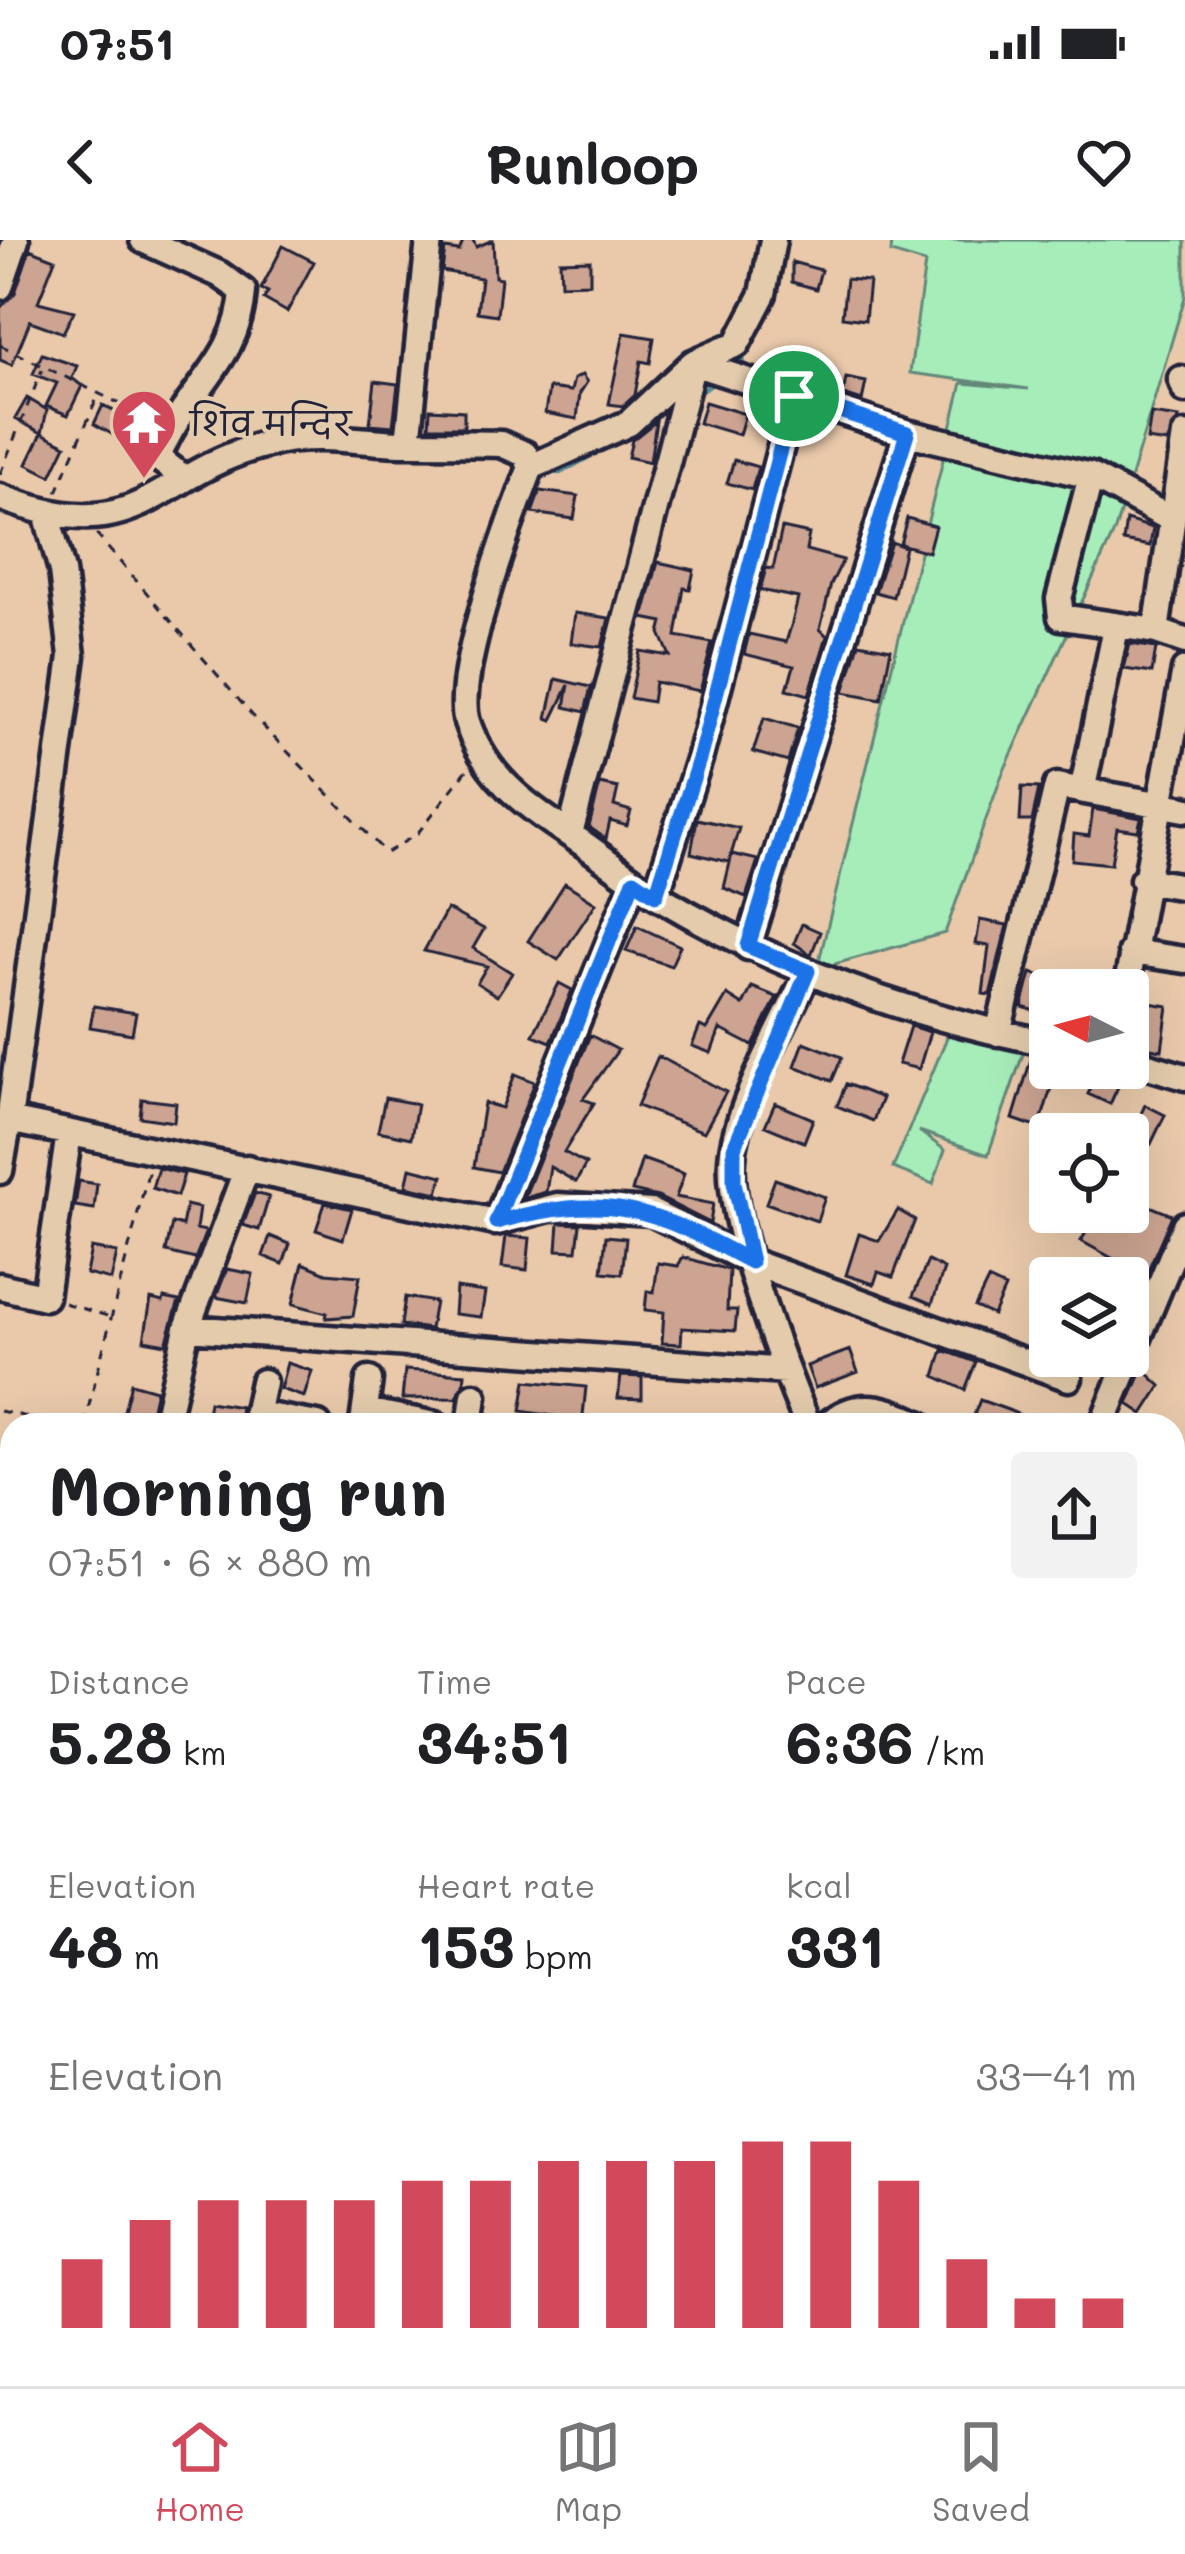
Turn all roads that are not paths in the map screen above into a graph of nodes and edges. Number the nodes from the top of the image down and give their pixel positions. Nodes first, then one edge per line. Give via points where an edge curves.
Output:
1 (16, 240) edge
2 (143, 240) edge
3 (429, 240) edge
4 (773, 240) edge
5 (0, 287) edge
6 (694, 363) junction
7 (794, 396) junction
8 (907, 433) junction
9 (1185, 435) edge
10 (408, 443) junction
11 (531, 467) junction
12 (181, 476) junction
13 (1091, 476) junction
14 (0, 497) edge
15 (47, 516) junction
16 (1169, 518) junction
17 (1116, 628) junction
18 (1156, 631) junction
19 (1185, 641) edge
20 (1185, 670) edge
21 (1083, 787) junction
22 (1172, 806) edge
23 (570, 834) junction
24 (1143, 880) junction
25 (1185, 887) edge
26 (645, 888) junction
27 (748, 946) junction
28 (1131, 952) junction
29 (1185, 960) edge
30 (1129, 969) edge
31 (808, 971) junction
32 (998, 1034) junction
33 (1029, 1039) edge
34 (1149, 1066) edge
35 (1185, 1076) edge
36 (9, 1120) junction
37 (69, 1133) junction
38 (247, 1168) junction
39 (0, 1171) edge
40 (496, 1222) junction
41 (1185, 1225) edge
42 (751, 1262) junction
43 (0, 1286) edge
44 (187, 1328) junction
45 (786, 1371) junction
46 (1069, 1378) dead end
47 (369, 1380) dead end
48 (263, 1382) dead end
49 (474, 1396) dead end
50 (168, 1413) edge
51 (256, 1413) edge
52 (365, 1413) edge
53 (472, 1413) edge
54 (803, 1413) edge
55 (841, 1413) edge
56 (888, 1413) edge
57 (1107, 1413) edge

1 - 5 street
2 - 12 street via 244,291 236,340 170,428 158,458
3 - 10 street
4 - 6 street via 764,294 737,344
6 - 7 street
6 - 11 street via 629,423
6 - 23 street
7 - 8 street
7 - 26 street via 700,756
8 - 13 street
8 - 27 street
9 - 16 street
10 - 11 street via 501,444 525,454
10 - 12 street via 279,442
11 - 23 street via 467,676 466,721 510,794
12 - 15 street via 133,511 82,520
13 - 16 street
13 - 17 street via 1059,607 1064,620
14 - 15 street
15 - 36 street via 72,656
16 - 18 street
17 - 18 street
17 - 21 street
18 - 19 street
20 - 22 street
21 - 22 street
21 - 32 street via 1054,789
22 - 24 street
23 - 26 street
24 - 25 street
24 - 28 street
26 - 27 street
26 - 40 street
27 - 31 street
28 - 29 street
28 - 30 street
31 - 32 street via 894,1008
31 - 42 street via 734,1148
32 - 33 street
34 - 35 street
36 - 37 street
36 - 39 street
37 - 38 street
37 - 43 street via 45,1297
38 - 40 street
38 - 44 street
40 - 42 street via 557,1206 651,1212
41 - 57 street
42 - 45 street
42 - 46 street
44 - 45 street
44 - 50 street
45 - 54 street
47 - 52 street
48 - 51 street
49 - 53 street
55 - 56 street via 868,1406

